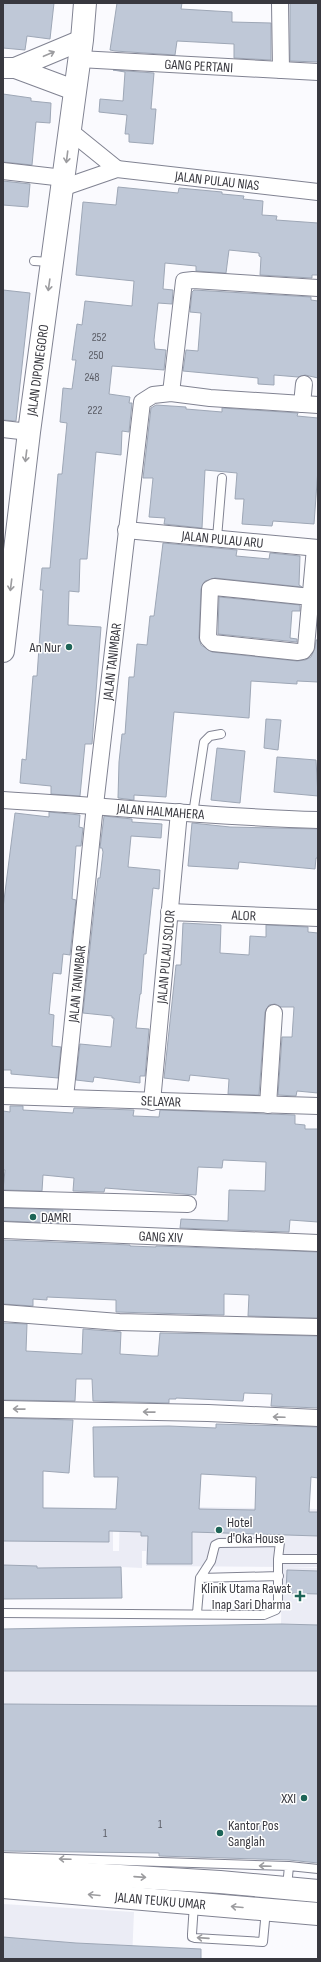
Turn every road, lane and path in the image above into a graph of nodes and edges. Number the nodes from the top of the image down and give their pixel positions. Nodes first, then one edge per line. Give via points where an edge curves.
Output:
1 (85, 3) edge
2 (280, 3) edge
3 (80, 49) junction
4 (9, 68) edge
5 (282, 70) junction
6 (318, 72) edge
7 (74, 90) junction
8 (70, 131) junction
9 (116, 169) junction
10 (3, 171) edge
11 (63, 183) junction
12 (318, 192) edge
13 (318, 288) edge
14 (304, 384) dead end
15 (171, 393) junction
16 (310, 404) edge
17 (3, 429) edge
18 (29, 432) junction
19 (222, 478) dead end
20 (126, 530) junction
21 (217, 538) junction
22 (316, 548) edge
23 (311, 597) junction
24 (3, 651) edge
25 (221, 734) dead end
26 (3, 800) edge
27 (95, 805) junction
28 (186, 813) junction
29 (318, 820) edge
30 (169, 912) junction
31 (318, 918) edge
32 (274, 1013) dead end
33 (3, 1096) edge
34 (65, 1098) junction
35 (152, 1102) junction
36 (268, 1105) junction
37 (318, 1106) edge
38 (3, 1199) edge
39 (188, 1204) dead end
40 (3, 1230) edge
41 (318, 1243) edge
42 (3, 1313) edge
43 (318, 1327) edge
44 (3, 1409) edge
45 (318, 1418) edge
46 (278, 1559) junction
47 (318, 1559) edge
48 (278, 1576) junction
49 (200, 1578) junction
50 (3, 1613) edge
51 (197, 1613) junction
52 (3, 1857) edge
53 (3, 1869) edge
54 (318, 1869) edge
55 (176, 1871) junction
56 (288, 1877) junction
57 (3, 1887) edge
58 (318, 1891) edge
59 (194, 1903) junction
60 (266, 1909) junction
61 (318, 1914) edge

1 - 3 main road, JALAN DIPONEGORO
2 - 5 street
4 -> 3 street
3 - 5 street, GANG PERTANI
3 - 7 main road, JALAN DIPONEGORO
4 - 7 street
5 - 6 street, GANG PERTANI
7 - 8 main road, JALAN DIPONEGORO
8 - 9 street
8 -> 11 main road, JALAN DIPONEGORO
9 - 11 street, JALAN PULAU NIAS
9 - 12 street, JALAN PULAU NIAS
10 - 11 street
11 -> 18 main road, JALAN DIPONEGORO via 43,261
13 - 15 street via 250,289 193,280 184,281
14 - 16 street
15 - 16 street, JALAN TANIMBAR
15 - 20 street, JALAN TANIMBAR via 153,395 142,402
17 - 18 street
18 -> 24 main road, JALAN DIPONEGORO
19 - 21 lane
20 - 21 street, JALAN PULAU ARU
20 - 27 street, JALAN TANIMBAR
21 - 22 street, JALAN PULAU ARU
22 - 23 street
23 - 23 street via 304,651 213,643 208,638 210,589 214,587
25 - 28 lane via 210,736 204,742
26 - 27 street, JALAN HALMAHERA
27 - 28 street, JALAN HALMAHERA
27 - 34 street, JALAN TANIMBAR
28 - 29 street, JALAN HALMAHERA
28 - 30 street, JALAN PULAU SOLOR
30 - 31 street, ALOR
30 - 35 street, JALAN PULAU SOLOR
32 - 36 street
33 - 34 street, SELAYAR
34 - 35 street, SELAYAR
35 - 36 street, SELAYAR
36 - 37 street, SELAYAR
38 - 39 street
40 - 41 street, GANG XIV
42 - 43 street via 119,1322
45 -> 44 street
46 - 47 lane
46 - 48 lane
46 - 49 lane via 280,1542 219,1543 215,1545 210,1561
48 - 49 lane
48 - 51 lane via 278,1604 276,1610 271,1613
49 - 51 lane
50 - 51 lane
55 -> 52 lane
53 -> 55 main road, JALAN TEUKU UMAR
54 - 56 lane
55 - 56 main road, JALAN TEUKU UMAR
56 - 58 main road, JALAN TEUKU UMAR
59 -> 57 main road, JALAN TEUKU UMAR
60 -> 59 main road, JALAN TEUKU UMAR
60 -> 59 lane via 263,1942 195,1938 192,1937
60 - 61 main road, JALAN TEUKU UMAR

